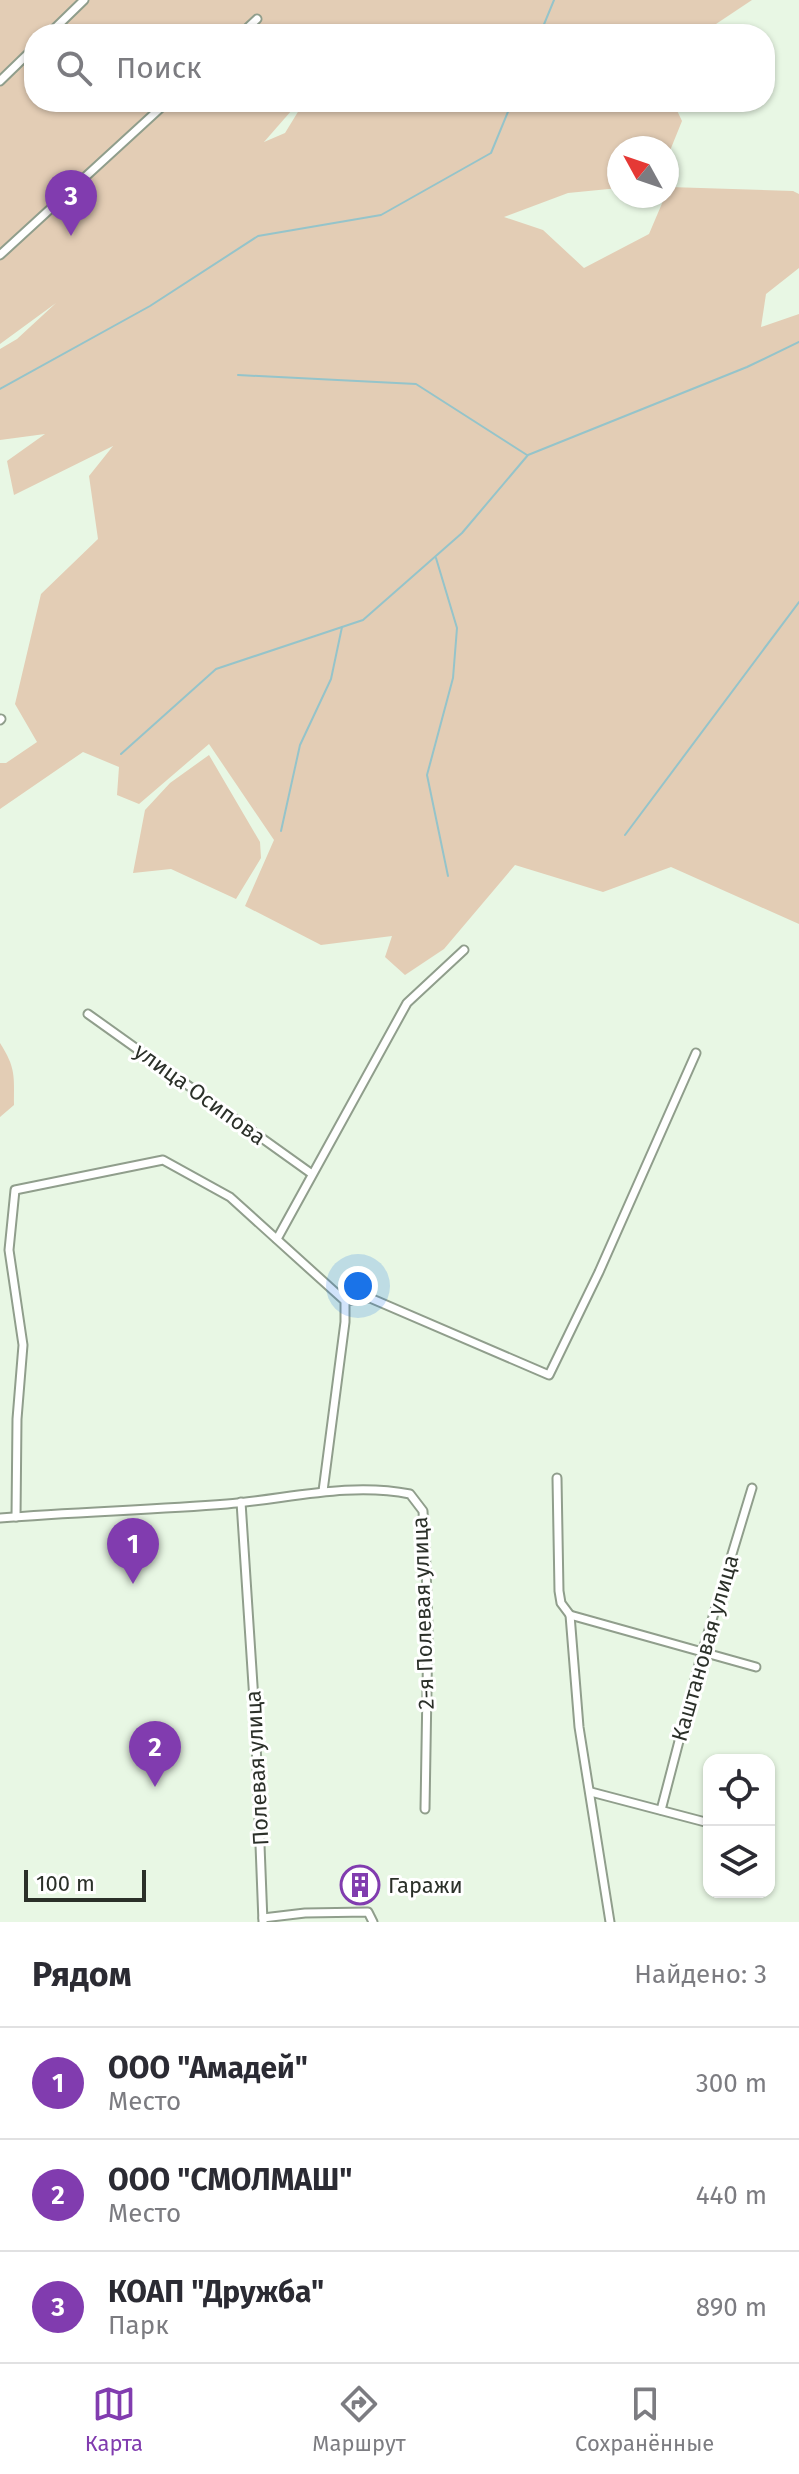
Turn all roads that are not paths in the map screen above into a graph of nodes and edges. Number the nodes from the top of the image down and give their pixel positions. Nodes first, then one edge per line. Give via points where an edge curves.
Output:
1 (84, 0) edge
2 (257, 19) dead end
3 (59, 24) edge
4 (252, 24) edge
5 (24, 58) edge
6 (0, 81) edge
7 (156, 112) edge
8 (0, 255) edge
9 (464, 950) dead end
10 (88, 1014) dead end
11 (696, 1053) dead end
12 (312, 1174) junction
13 (277, 1239) junction
14 (345, 1301) junction
15 (557, 1478) dead end
16 (752, 1488) dead end
17 (323, 1491) junction
18 (241, 1502) junction
19 (16, 1517) junction
20 (0, 1518) edge
21 (570, 1615) junction
22 (702, 1653) junction
23 (756, 1667) dead end
24 (591, 1792) junction
25 (425, 1809) dead end
26 (661, 1810) junction
27 (703, 1821) edge
28 (263, 1920) edge
29 (373, 1922) edge
30 (610, 1922) edge

1 - 3 street
2 - 4 street
5 - 6 street
7 - 8 street
9 - 12 street via 407,1003
10 - 12 street, улица Осипова
11 - 14 street via 549,1375 370,1298
12 - 13 street
13 - 14 street
13 - 19 street via 230,1197 163,1160 15,1190 9,1250 23,1345
14 - 17 street
15 - 21 street via 559,1591
16 - 22 street, Каштановая улица
17 - 18 street, 2-я Полевая улица
17 - 25 street, 2-я Полевая улица via 400,1492 410,1494 423,1511 428,1628
18 - 19 street, 2-я Полевая улица
18 - 28 street, Полевая улица
19 - 20 street, 2-я Полевая улица
21 - 22 street
21 - 24 street via 579,1727
22 - 23 street
22 - 26 street, Каштановая улица
24 - 26 street
24 - 30 street
26 - 27 street
28 - 29 street, Полевая улица via 368,1912

